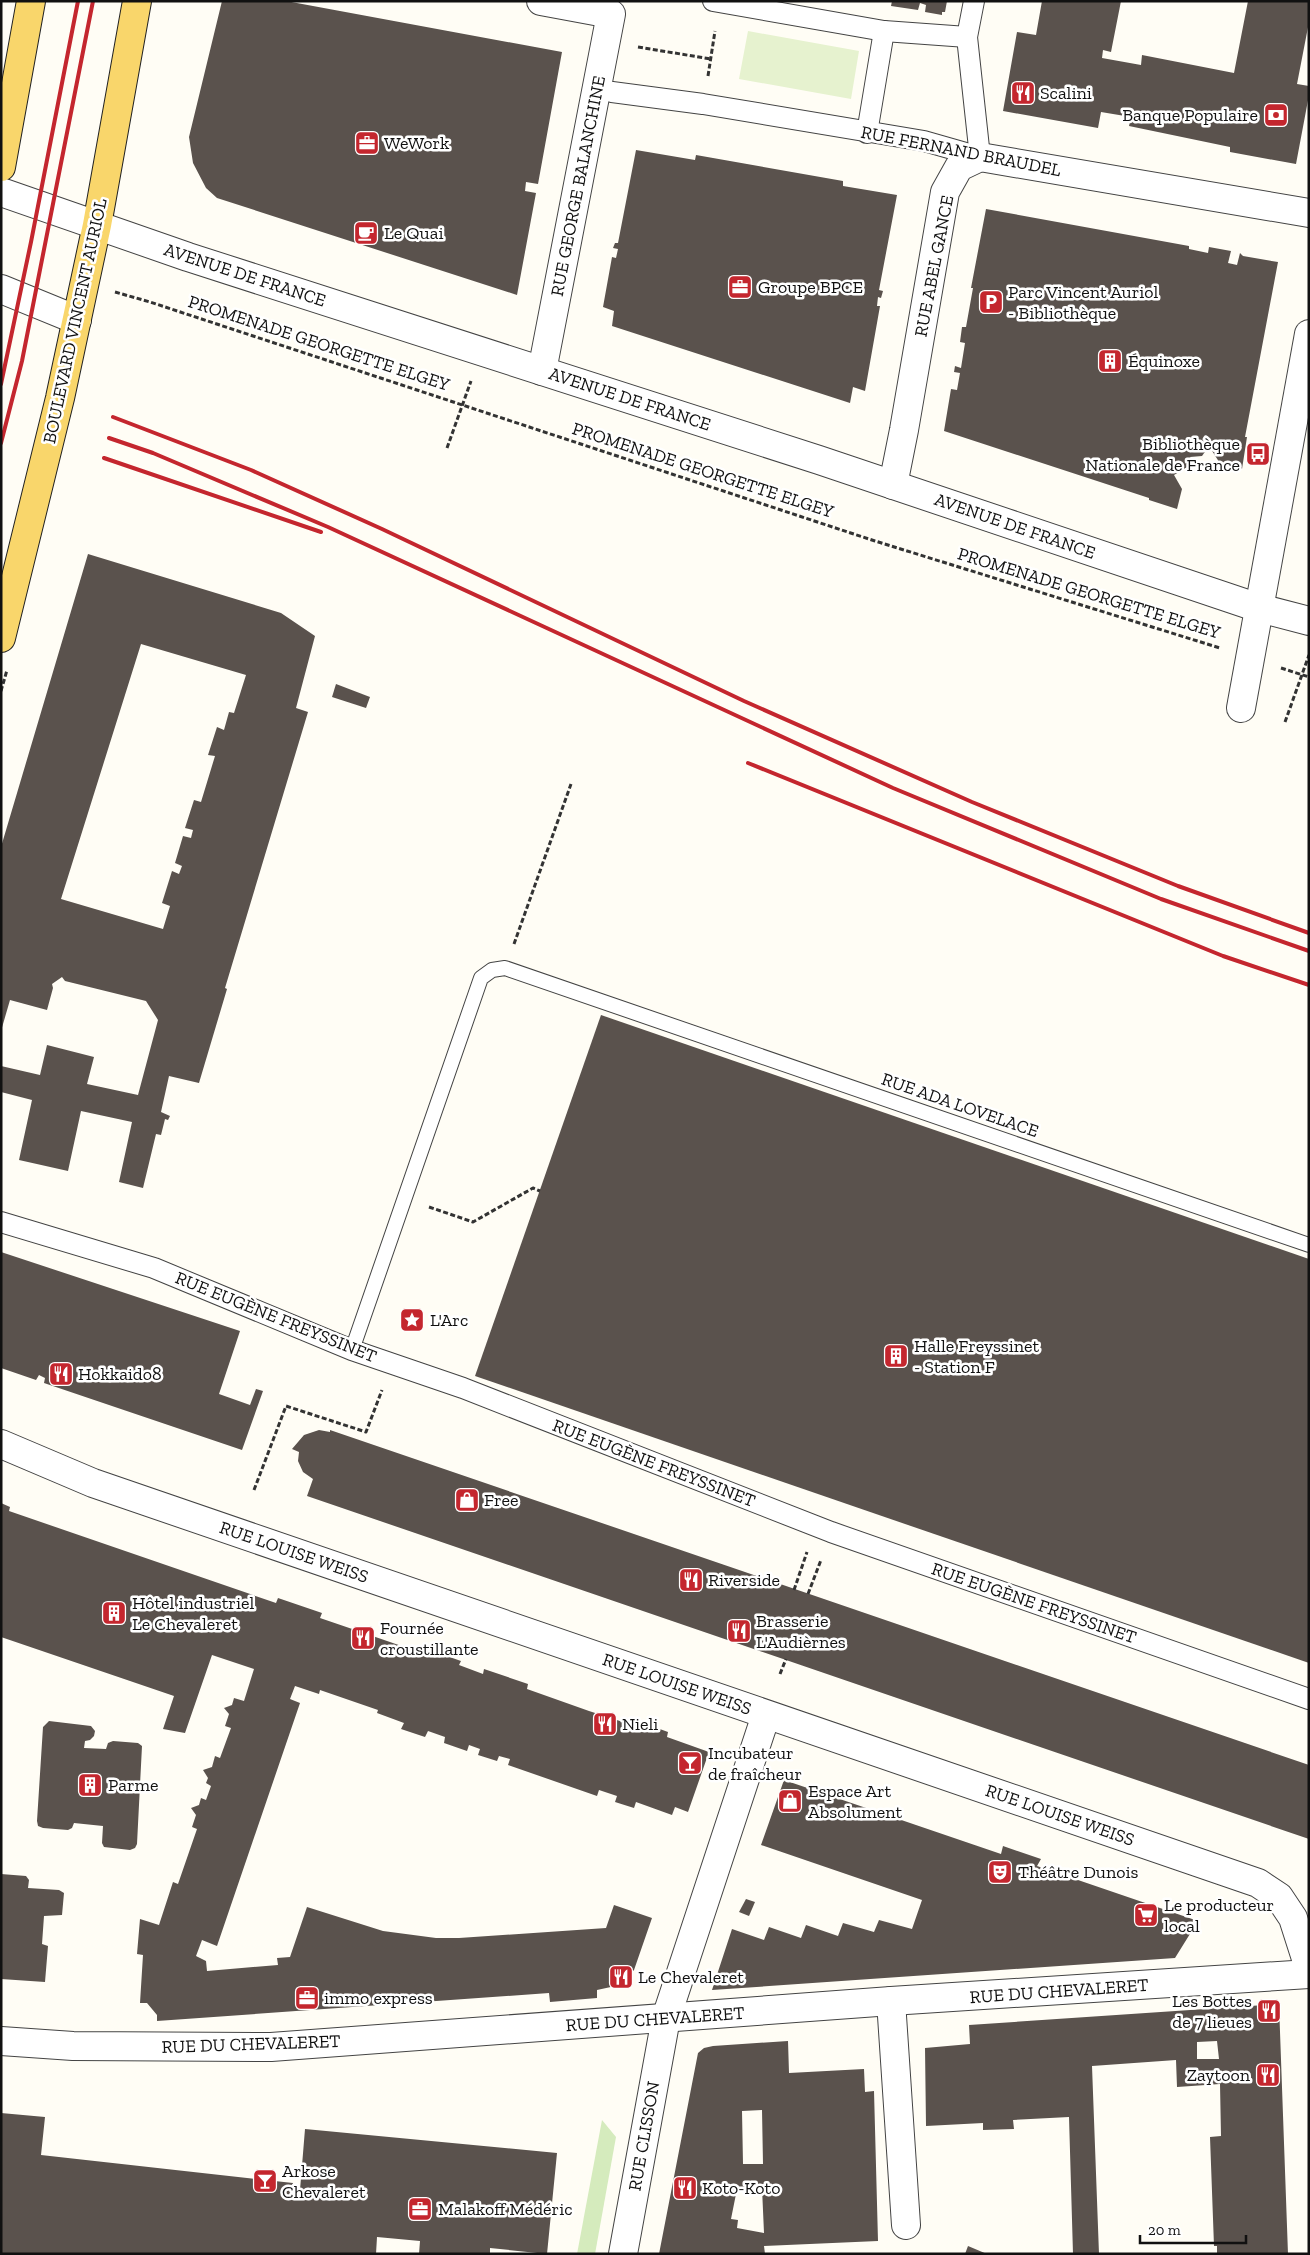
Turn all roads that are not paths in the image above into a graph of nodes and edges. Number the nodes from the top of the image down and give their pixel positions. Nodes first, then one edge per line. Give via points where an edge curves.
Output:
1 (31, 1) edge
2 (137, 1) edge
3 (541, 1) edge
4 (974, 1) edge
5 (716, 2) edge
6 (612, 8) edge
7 (884, 31) junction
8 (967, 37) junction
9 (612, 92) dead end
10 (867, 133) junction
11 (980, 157) junction
12 (1, 167) edge
13 (1, 192) edge
14 (1309, 213) edge
15 (97, 225) junction
16 (1, 289) edge
17 (77, 320) junction
18 (1309, 334) edge
19 (542, 371) junction
20 (893, 485) junction
21 (1259, 608) junction
22 (1309, 621) edge
23 (1, 638) edge
24 (1240, 708) dead end
25 (1, 1222) edge
26 (1309, 1245) edge
27 (352, 1350) junction
28 (1, 1444) edge
29 (1309, 1699) edge
30 (766, 1715) junction
31 (1309, 1968) edge
32 (1309, 1974) edge
33 (891, 2001) junction
34 (666, 2018) junction
35 (1, 2041) edge
36 (906, 2225) dead end
37 (623, 2254) edge

1 - 12 main road
2 - 15 main road, BOULEVARD VINCENT AURIOL
3 - 6 street
4 - 8 street
5 - 7 street
6 - 19 street, RUE GEORGE BALANCHINE
7 - 8 street
7 - 10 street
8 - 11 street
9 - 10 street, RUE FERNAND BRAUDEL via 703,104
10 - 11 street, RUE FERNAND BRAUDEL via 924,141
11 - 14 street, RUE FERNAND BRAUDEL
11 - 20 street, RUE ABEL GANCE via 959,167 945,192
13 - 15 street, AVENUE DE FRANCE
15 - 17 main road, BOULEVARD VINCENT AURIOL
15 - 19 street, AVENUE DE FRANCE
16 - 17 street
17 - 23 main road, BOULEVARD VINCENT AURIOL
18 - 21 street
19 - 20 street, AVENUE DE FRANCE
20 - 21 street, AVENUE DE FRANCE
21 - 22 street, AVENUE DE FRANCE
21 - 24 street
25 - 27 street, RUE EUGÈNE FREYSSINET via 154,1268
26 - 27 lane, RUE ADA LOVELACE via 505,968 492,970 481,978
27 - 29 street, RUE EUGÈNE FREYSSINET via 463,1388 831,1532
28 - 30 street, RUE LOUISE WEISS via 92,1482
30 - 31 street, RUE LOUISE WEISS via 1258,1883 1279,1897 1293,1918
30 - 34 street, RUE CLISSON
32 - 33 street, RUE DU CHEVALERET
33 - 34 street, RUE DU CHEVALERET
33 - 36 street
34 - 35 street, RUE DU CHEVALERET via 271,2047 73,2046
34 - 37 street, RUE CLISSON

